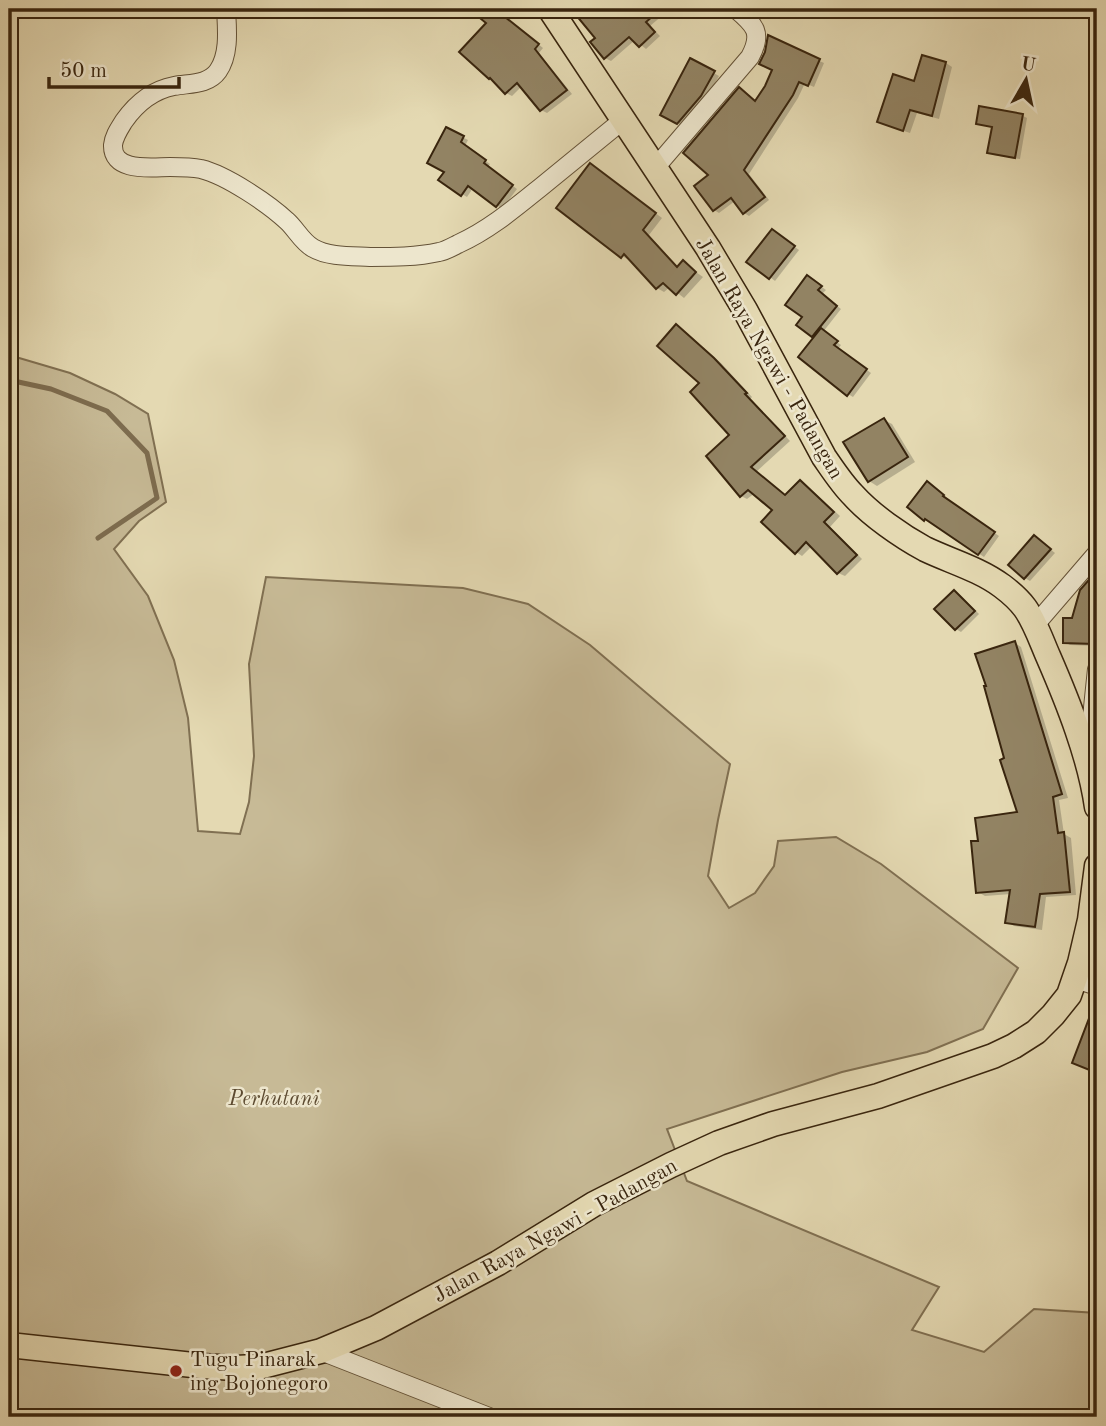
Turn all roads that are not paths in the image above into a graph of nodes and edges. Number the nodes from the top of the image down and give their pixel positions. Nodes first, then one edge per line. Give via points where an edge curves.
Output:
1 (226, 9) edge
2 (550, 9) edge
3 (737, 9) edge
4 (624, 120) junction
5 (655, 167) junction
6 (1097, 553) edge
7 (1035, 625) junction
8 (1097, 669) edge
9 (1087, 762) junction
10 (1097, 807) edge
11 (1097, 866) edge
12 (1086, 982) edge
13 (9, 1345) edge
14 (321, 1351) junction
15 (489, 1417) edge

1 - 4 street via 227,43 219,70 212,78 148,96 116,132 115,156 132,166 187,167 217,174 287,221 306,244 327,254 394,257 439,252 475,237
2 - 4 highway, Jalan Raya Ngawi - Padangan
3 - 5 street via 754,25 757,35 751,57
4 - 5 highway, Jalan Raya Ngawi - Padangan
5 - 7 highway, Jalan Raya Ngawi - Padangan via 745,310 824,457 852,494 923,548 1002,586
6 - 7 street
7 - 9 highway, Jalan Raya Ngawi - Padangan
8 - 9 street
9 - 10 highway, Jalan Raya Ngawi - Padangan
11 - 12 highway, Jalan Raya Ngawi - Padangan
12 - 14 highway, Jalan Raya Ngawi - Padangan via 1036,1032 1014,1046 878,1096 719,1143 594,1204 498,1263 376,1328
13 - 14 highway, Jalan Raya Ngawi - Padangan via 235,1368 259,1367
14 - 15 street

